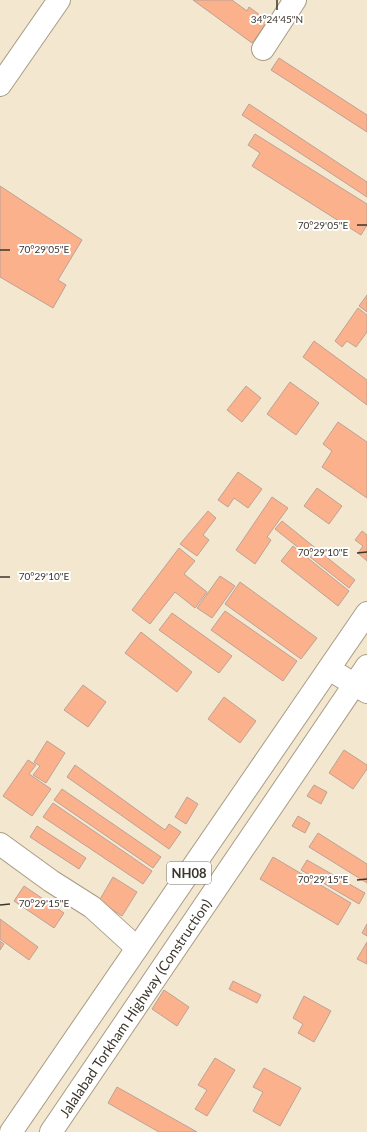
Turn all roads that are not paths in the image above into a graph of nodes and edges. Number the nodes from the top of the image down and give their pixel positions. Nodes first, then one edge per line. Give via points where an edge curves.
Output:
1 (59, 0) edge
2 (295, 0) edge
3 (263, 49) dead end
4 (0, 85) edge
5 (367, 613) edge
6 (367, 666) edge
7 (329, 669) junction
8 (361, 688) edge
9 (0, 844) edge
10 (137, 948) junction
11 (17, 1130) edge
12 (51, 1132) edge

1 - 4 main road
2 - 3 main road
5 - 7 main road, NH08
6 - 8 main road, Jalalabad Torkham Highway (Construction) / NH08
7 - 8 main road
7 - 10 main road, NH08
8 - 12 main road, Jalalabad Torkham Highway (Construction) / NH08
9 - 10 main road via 51,882 92,907
10 - 11 main road, NH08

